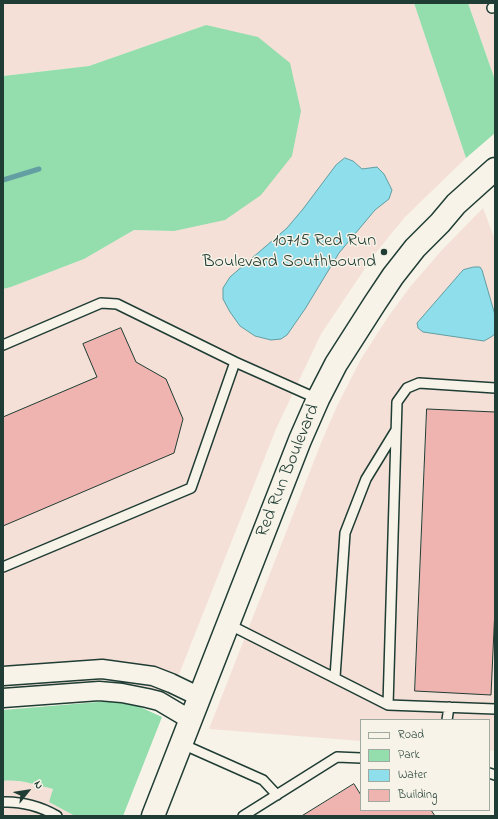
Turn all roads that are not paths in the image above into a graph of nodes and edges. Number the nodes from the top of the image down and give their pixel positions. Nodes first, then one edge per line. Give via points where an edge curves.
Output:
1 (495, 169) edge
2 (3, 345) edge
3 (235, 362) junction
4 (495, 388) edge
5 (318, 399) junction
6 (396, 428) junction
7 (3, 567) edge
8 (228, 624) junction
9 (3, 676) edge
10 (335, 677) junction
11 (200, 697) junction
12 (3, 698) edge
13 (388, 705) junction
14 (449, 707) junction
15 (495, 709) edge
16 (447, 719) edge
17 (191, 720) junction
18 (182, 744) junction
19 (360, 758) edge
20 (277, 795) junction
21 (3, 802) edge
22 (57, 816) edge
23 (153, 816) edge
24 (243, 816) edge

1 - 5 main road, Red Run Boulevard via 456,204 393,276 336,364
2 - 3 lane via 101,303 109,303 117,304
3 - 5 lane
3 - 7 lane via 191,488
4 - 6 lane via 419,383 406,388 397,402
5 - 8 main road, Red Run Boulevard
6 - 10 lane via 366,478 345,533
6 - 13 lane
8 - 10 lane
8 - 11 main road, Red Run Boulevard
9 - 11 street via 102,669 153,676
10 - 13 lane
11 - 17 main road, Red Run Boulevard
12 - 17 street via 122,693 159,701
13 - 14 lane
14 - 15 lane
14 - 16 lane
17 - 18 main road, Red Run Boulevard
18 - 20 lane via 262,780
18 - 23 main road, Red Run Boulevard
19 - 20 lane via 337,757
20 - 24 lane
21 - 22 lane via 31,805

